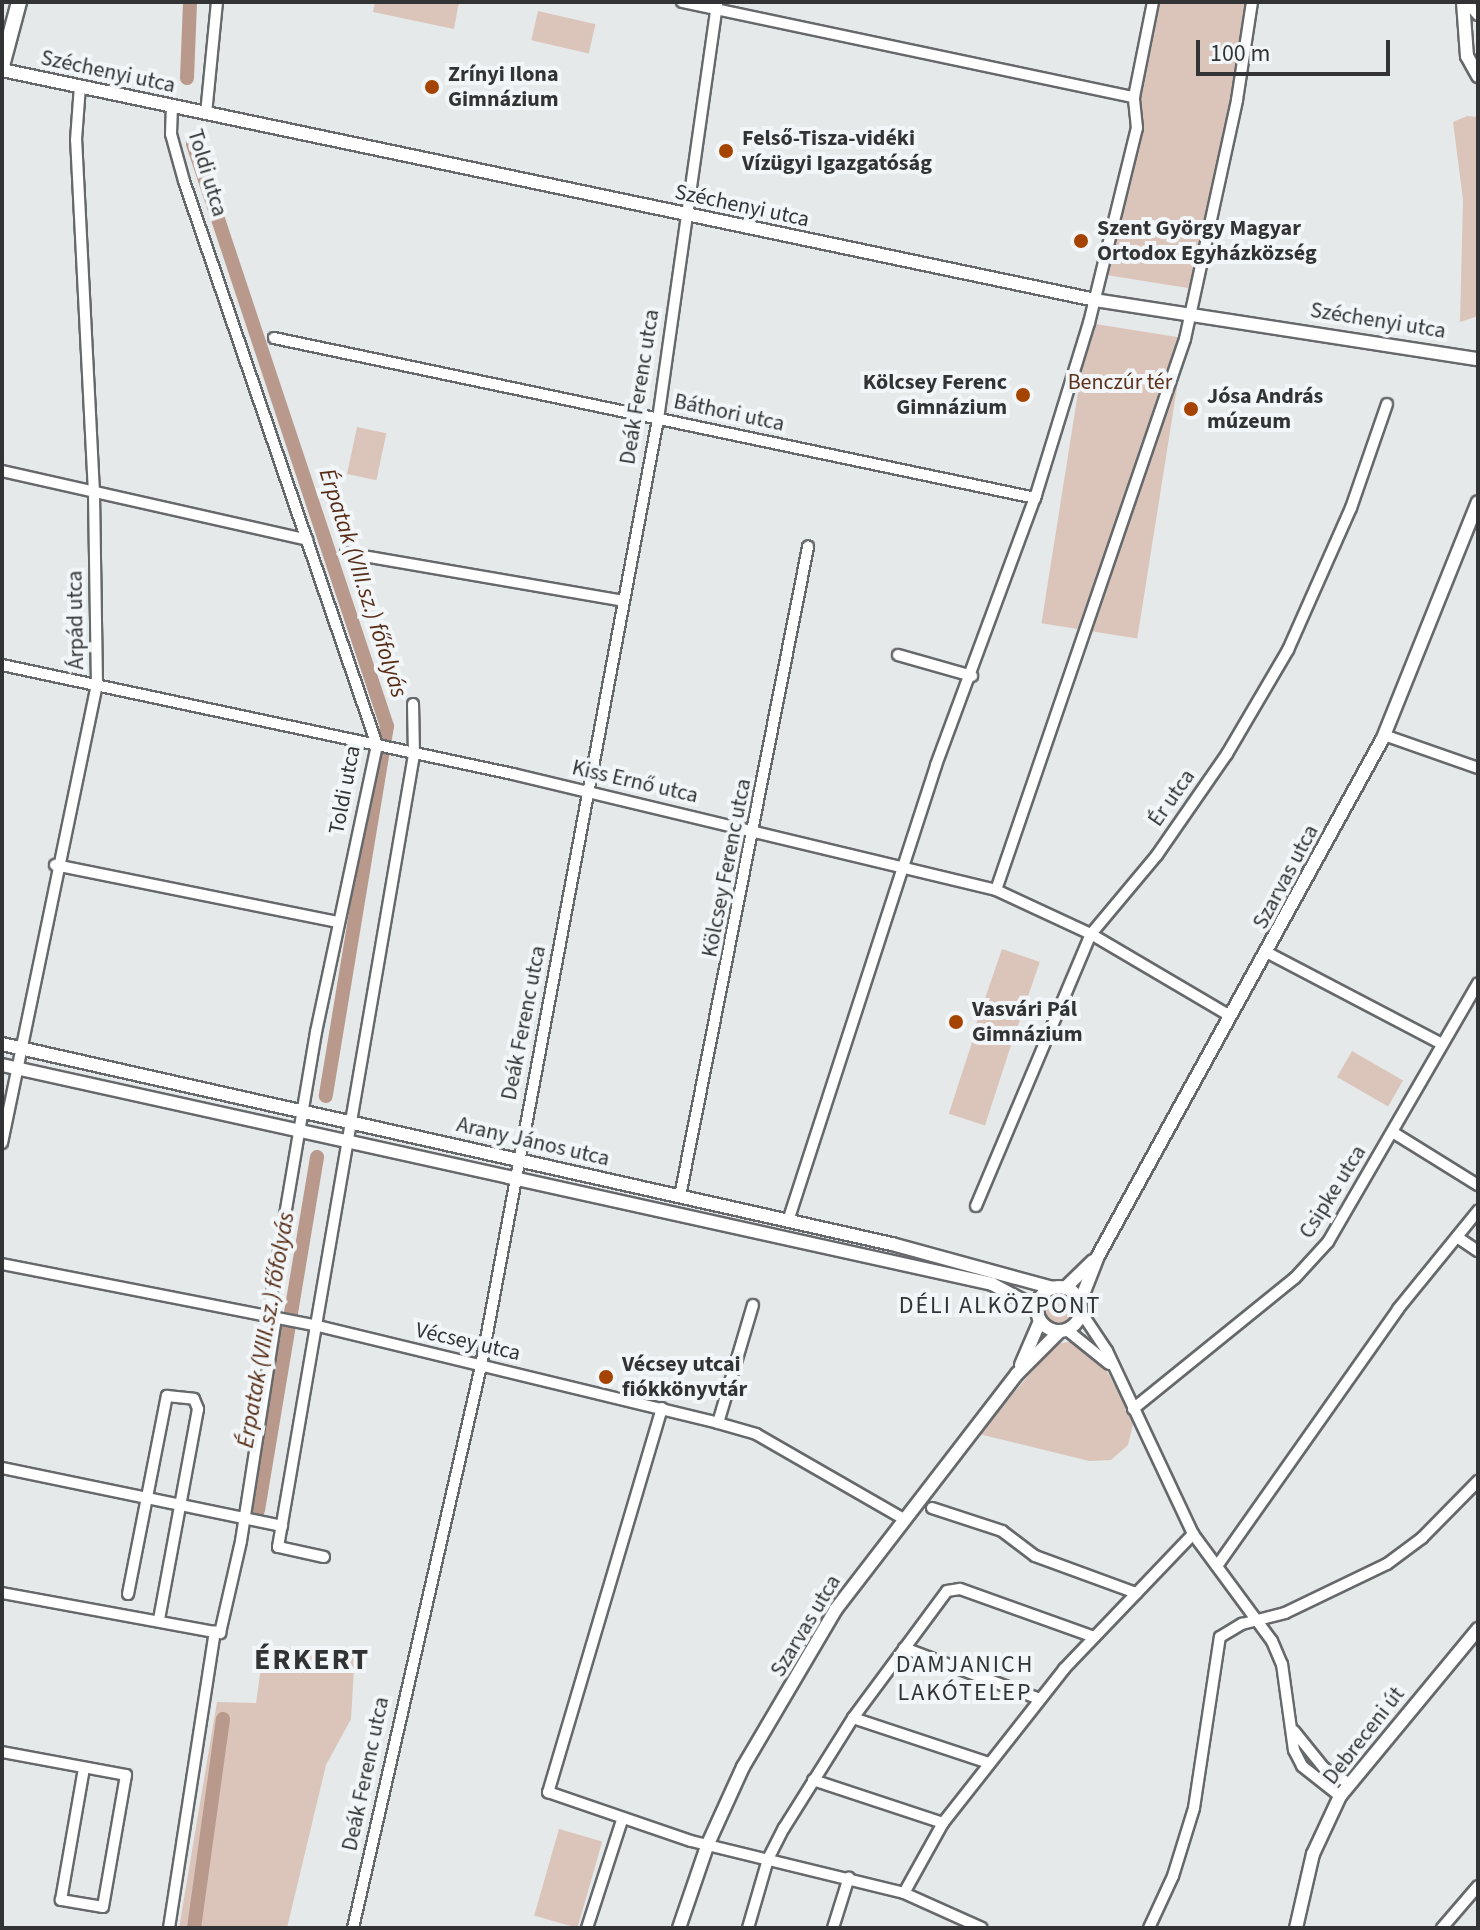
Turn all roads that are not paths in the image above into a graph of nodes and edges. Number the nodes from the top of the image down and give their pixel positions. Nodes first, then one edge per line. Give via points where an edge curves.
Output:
1 (19, 2) edge
2 (217, 2) edge
3 (682, 2) edge
4 (1153, 2) edge
5 (1252, 2) edge
6 (1465, 2) edge
7 (716, 7) edge
8 (1478, 15) edge
9 (2, 68) edge
10 (1478, 76) edge
11 (80, 86) junction
12 (1134, 97) junction
13 (172, 105) junction
14 (206, 114) junction
15 (686, 215) junction
16 (1095, 300) junction
17 (1191, 312) junction
18 (274, 338) dead end
19 (1476, 356) edge
20 (1387, 404) dead end
21 (658, 419) junction
22 (2, 471) edge
23 (94, 493) junction
24 (1035, 498) junction
25 (1478, 502) edge
26 (307, 540) junction
27 (808, 547) dead end
28 (346, 553) dead end
29 (623, 601) junction
30 (898, 655) dead end
31 (2, 665) edge
32 (972, 676) junction
33 (97, 685) junction
34 (413, 704) dead end
35 (1384, 735) junction
36 (380, 746) junction
37 (414, 755) junction
38 (1478, 768) edge
39 (589, 792) junction
40 (755, 830) junction
41 (55, 865) junction
42 (903, 869) junction
43 (996, 890) junction
44 (338, 922) junction
45 (1091, 934) junction
46 (1268, 953) junction
47 (1478, 983) edge
48 (1230, 1016) junction
49 (1440, 1043) junction
50 (2, 1044) edge
51 (19, 1048) junction
52 (2, 1065) edge
53 (16, 1068) junction
54 (303, 1110) junction
55 (353, 1121) junction
56 (1394, 1133) junction
57 (298, 1134) junction
58 (2, 1143) edge
59 (348, 1145) junction
60 (518, 1159) junction
61 (514, 1179) junction
62 (1478, 1185) edge
63 (680, 1196) junction
64 (976, 1206) dead end
65 (1478, 1211) edge
66 (788, 1221) junction
67 (1457, 1237) junction
68 (1478, 1251) edge
69 (1098, 1256) junction
70 (2, 1264) edge
71 (1059, 1288) junction
72 (753, 1305) dead end
73 (1081, 1307) junction
74 (1039, 1314) junction
75 (276, 1318) junction
76 (309, 1324) junction
77 (1063, 1331) junction
78 (481, 1366) junction
79 (1115, 1372) junction
80 (1017, 1374) junction
81 (662, 1408) junction
82 (1133, 1409) junction
83 (718, 1423) junction
84 (2, 1468) edge
85 (1478, 1481) edge
86 (145, 1499) junction
87 (180, 1506) junction
88 (932, 1508) dead end
89 (245, 1519) junction
90 (904, 1519) junction
91 (282, 1526) junction
92 (1193, 1534) junction
93 (324, 1557) dead end
94 (1217, 1566) junction
95 (2, 1593) edge
96 (1136, 1593) junction
97 (128, 1594) dead end
98 (159, 1620) junction
99 (1259, 1620) junction
100 (1478, 1629) edge
101 (218, 1633) junction
102 (1094, 1637) junction
103 (904, 1648) junction
104 (1040, 1699) junction
105 (853, 1718) junction
106 (1293, 1729) junction
107 (2, 1752) edge
108 (989, 1763) junction
109 (84, 1768) junction
110 (813, 1780) junction
111 (1348, 1783) junction
112 (1340, 1796) junction
113 (622, 1820) junction
114 (943, 1823) junction
115 (707, 1846) junction
116 (768, 1859) junction
117 (849, 1877) junction
118 (1478, 1886) edge
119 (904, 1893) junction
120 (169, 1928) edge
121 (353, 1928) edge
122 (587, 1928) edge
123 (679, 1928) edge
124 (748, 1928) edge
125 (833, 1928) edge
126 (982, 1928) edge
127 (1149, 1928) edge
128 (1296, 1928) edge
129 (1442, 1928) edge

1 - 9 main road
2 - 14 street
3 - 7 street
4 - 12 street
5 - 17 street via 1237,100
6 - 8 street
6 - 10 street via 1467,56
7 - 12 street
7 - 15 street, Deák Ferenc utca
9 - 11 street, Széchenyi utca
11 - 13 street, Széchenyi utca
11 - 23 street, Árpád utca via 76,140
12 - 16 street via 1137,128
13 - 14 street, Széchenyi utca
13 - 26 street, Toldi utca via 171,134 184,181
14 - 15 street, Széchenyi utca
15 - 16 street, Széchenyi utca
15 - 21 street, Deák Ferenc utca
16 - 17 street, Széchenyi utca
16 - 24 street
17 - 19 street, Széchenyi utca
17 - 43 street
18 - 21 street, Báthori utca
20 - 45 street, Ér utca via 1351,508 1288,650 1157,855
21 - 24 street, Báthori utca
21 - 29 street, Deák Ferenc utca
22 - 23 street
23 - 26 street
23 - 33 street, Árpád utca
24 - 32 street
25 - 35 street, Szarvas utca
26 - 36 street, Toldi utca
27 - 40 street, Kölcsey Ferenc utca
28 - 29 street
29 - 39 street, Deák Ferenc utca
30 - 32 street
31 - 33 street, Kiss Ernő utca
32 - 42 street
33 - 36 street, Kiss Ernő utca
33 - 41 street, Árpád utca
34 - 37 street
35 - 38 street
35 - 46 street, Szarvas utca
36 - 37 street, Kiss Ernő utca
36 - 44 street, Toldi utca
37 - 39 street, Kiss Ernő utca
37 - 55 street
39 - 40 street, Kiss Ernő utca
39 - 60 street, Deák Ferenc utca
40 - 42 street, Kiss Ernő utca
40 - 63 street, Kölcsey Ferenc utca
41 - 44 street
41 - 51 street, Árpád utca
42 - 43 street, Kiss Ernő utca
42 - 66 street
43 - 45 street, Kiss Ernő utca
44 - 54 street, Toldi utca
45 - 48 street, Kiss Ernő utca
45 - 64 street, Ér utca
46 - 48 street, Szarvas utca
46 - 49 street
47 - 49 street, Csipke utca
48 - 69 street, Szarvas utca
49 - 56 street, Csipke utca
50 - 51 street, Arany János utca
51 - 53 street, Árpád utca
51 - 54 street, Arany János utca
52 - 53 street, Arany János utca
53 - 57 street, Arany János utca
53 - 58 street, Árpád utca
54 - 55 street, Arany János utca
54 - 57 street, Toldi utca
55 - 59 street
55 - 60 street, Arany János utca
56 - 62 street
56 - 82 street, Csipke utca via 1312,1261
57 - 59 street, Arany János utca
57 - 75 street, Toldi utca
59 - 61 street, Arany János utca
59 - 76 street
60 - 61 street, Deák Ferenc utca
60 - 63 street, Arany János utca
61 - 74 street, Arany János utca via 992,1284
61 - 78 street, Deák Ferenc utca
63 - 66 street, Arany János utca
65 - 67 street
66 - 71 street, Arany János utca
67 - 68 street
67 - 94 street via 1398,1309
69 - 71 street, Szarvas utca
69 - 73 street, Szarvas utca
70 - 75 street, Vécsey utca
71 - 73 street
71 - 74 street, Szarvas utca
72 - 83 street
73 - 77 street, Szarvas utca
73 - 79 street
74 - 77 street, Arany János utca
74 - 80 street, Szarvas utca
75 - 76 street, Vécsey utca
75 - 89 street, Toldi utca
76 - 78 street, Vécsey utca
76 - 91 street
77 - 79 street via 1089,1343
77 - 80 street, Szarvas utca
78 - 81 street, Vécsey utca
78 - 121 street, Deák Ferenc utca
79 - 82 street
80 - 90 street, Szarvas utca
81 - 83 street, Vécsey utca
81 - 113 street via 548,1784 553,1798
82 - 92 street
83 - 90 street, Vécsey utca via 756,1434
84 - 86 street
85 - 99 street via 1422,1538 1387,1564
86 - 87 street
86 - 87 street via 165,1401 172,1393 194,1399 198,1409
86 - 97 street
87 - 89 street
87 - 98 street
88 - 96 street via 1002,1531 1035,1556
89 - 91 street
89 - 101 street, Toldi utca
90 - 115 street, Szarvas utca via 836,1609 743,1767
91 - 93 street via 278,1547
92 - 94 street
92 - 96 street
94 - 99 street
95 - 98 street
96 - 102 street
98 - 101 street
99 - 106 street via 1282,1664
99 - 127 street via 1220,1637 1194,1808 1173,1876
100 - 111 street, Debreceni út
101 - 120 street, Toldi utca
102 - 103 street via 960,1589 947,1591
102 - 104 street
103 - 104 street
103 - 105 street
104 - 108 street
105 - 108 street
105 - 110 street
106 - 111 street via 1307,1752
106 - 112 street via 1302,1766
107 - 109 street
108 - 114 street
109 - 109 street via 126,1775 103,1907 61,1900
110 - 114 street
110 - 116 street
111 - 112 street, Debreceni út
112 - 128 street, Debreceni út via 1313,1854
113 - 115 street
113 - 122 street
114 - 119 street
115 - 116 street
115 - 123 street, Szarvas utca
116 - 117 street
116 - 124 street
117 - 119 street
117 - 125 street
118 - 129 street
119 - 126 street

